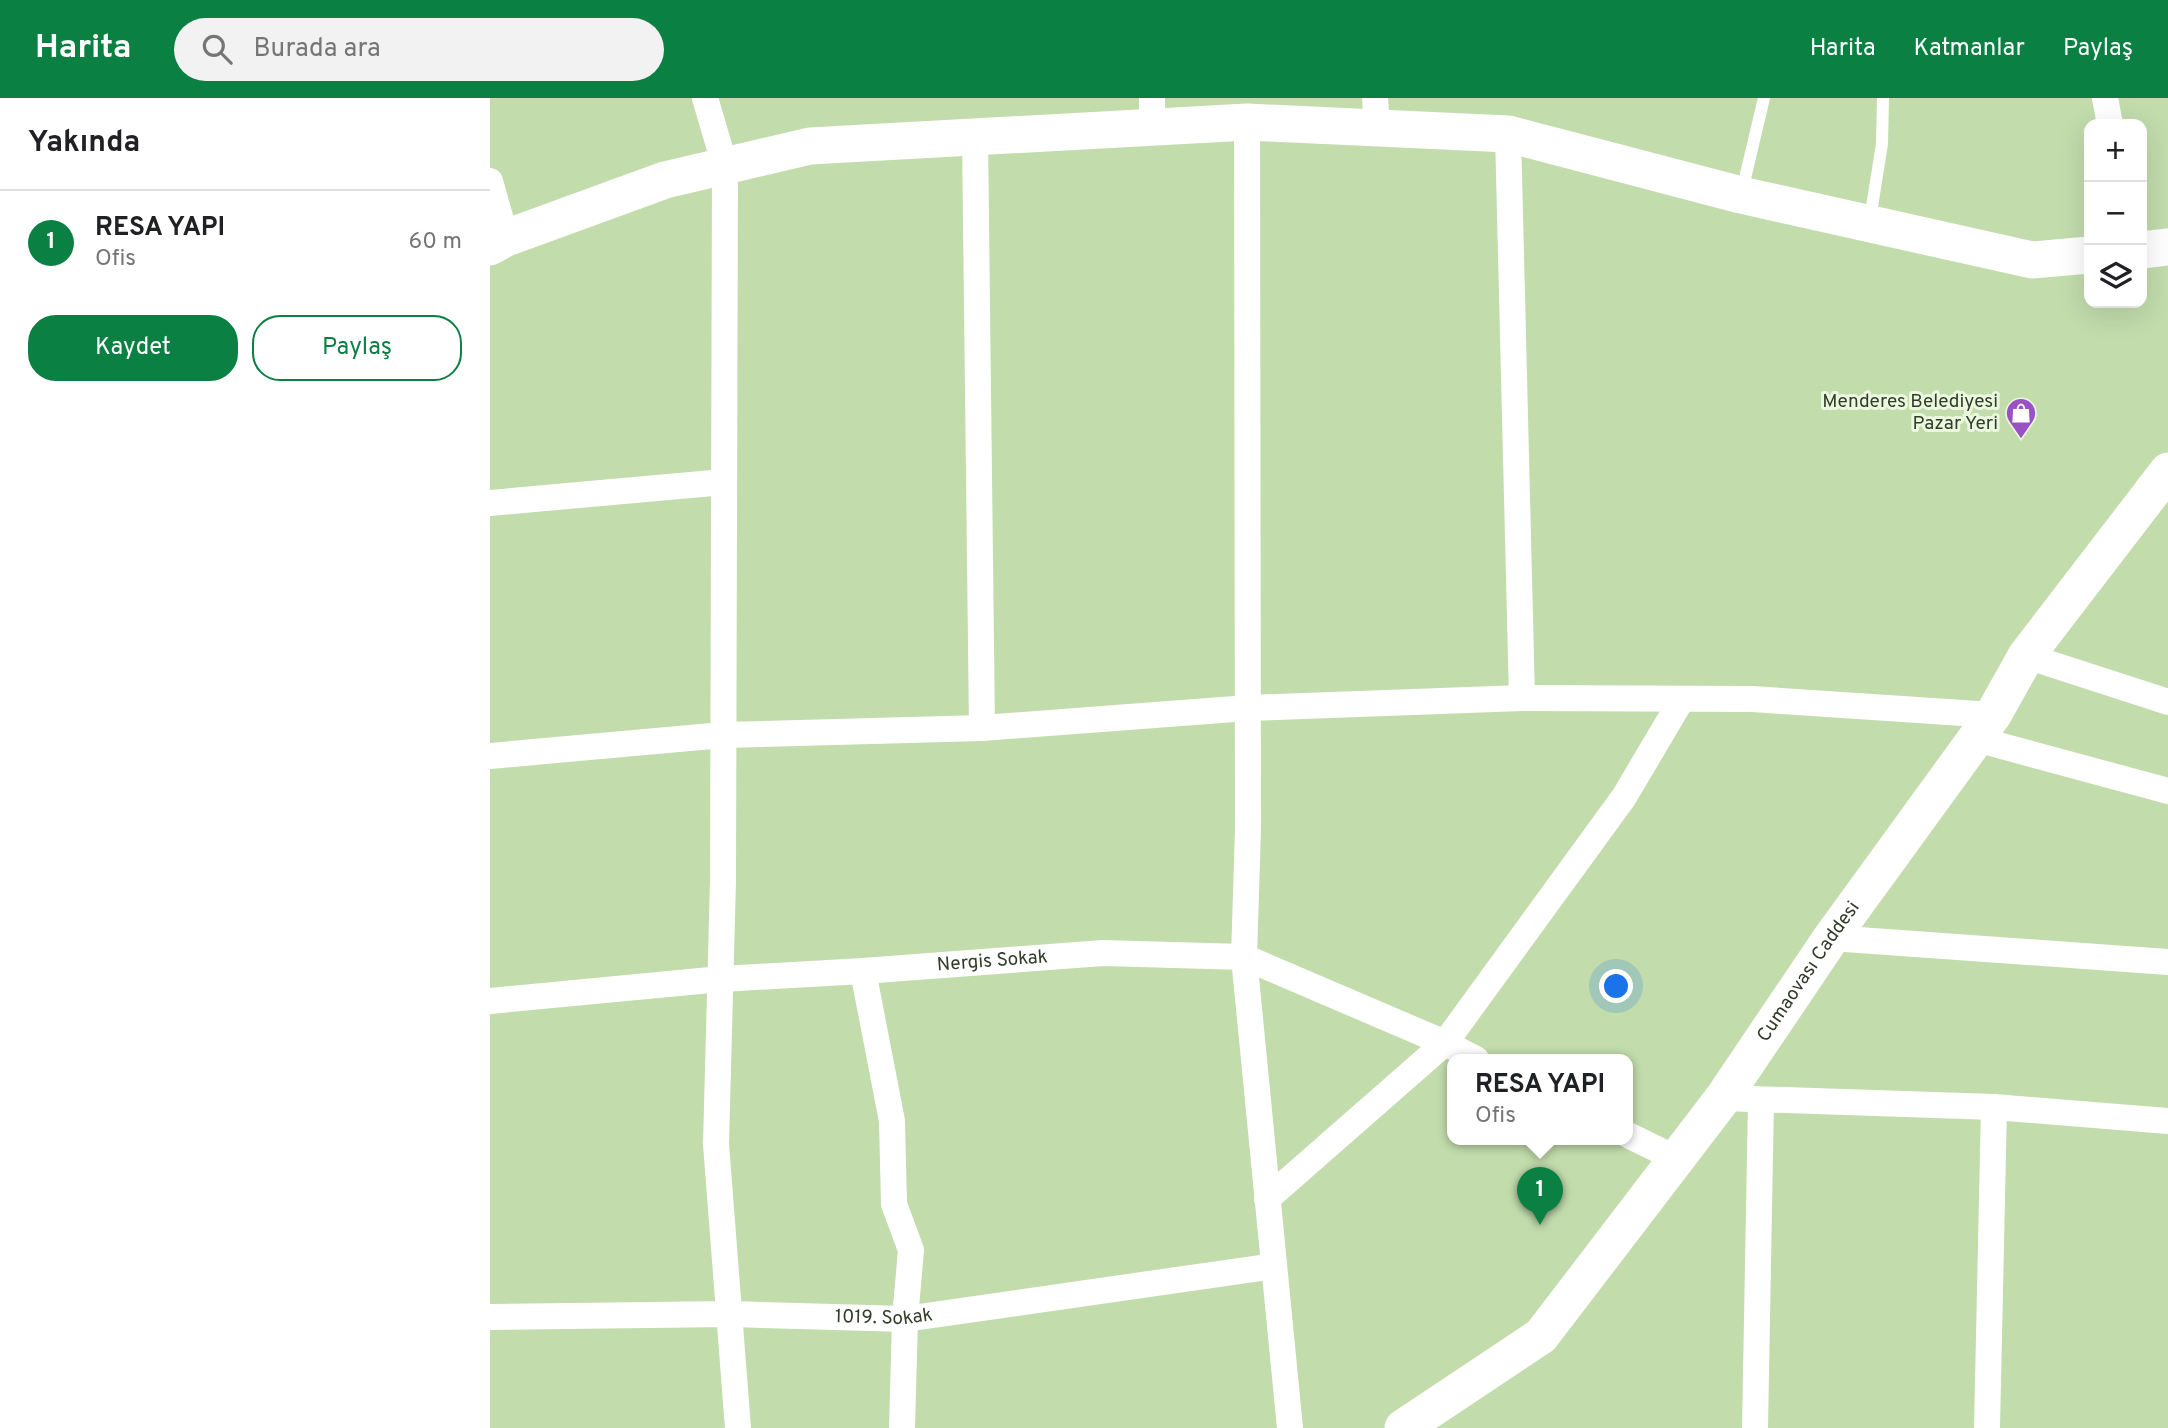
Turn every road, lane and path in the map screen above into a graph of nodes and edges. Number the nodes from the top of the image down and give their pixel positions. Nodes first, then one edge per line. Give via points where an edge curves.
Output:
1 (705, 98) edge
2 (1764, 98) edge
3 (1884, 98) edge
4 (2105, 98) edge
5 (1152, 112) edge
6 (1376, 113) edge
7 (2109, 119) edge
8 (1247, 122) junction
9 (1508, 134) junction
10 (975, 136) junction
11 (725, 166) junction
12 (490, 181) edge
13 (1741, 195) junction
14 (1869, 223) junction
15 (498, 242) edge
16 (2168, 247) edge
17 (2147, 249) edge
18 (2084, 255) edge
19 (2168, 471) edge
20 (724, 482) junction
21 (490, 503) edge
22 (2026, 656) junction
23 (1522, 698) junction
24 (1682, 699) junction
25 (2168, 702) edge
26 (1248, 708) junction
27 (1984, 727) junction
28 (982, 728) junction
29 (723, 735) junction
30 (490, 756) edge
31 (2168, 791) edge
32 (1831, 938) junction
33 (1244, 957) junction
34 (2168, 962) edge
35 (863, 971) junction
36 (720, 979) junction
37 (490, 1001) edge
38 (1446, 1043) junction
39 (1467, 1054) edge
40 (1723, 1098) junction
41 (1761, 1101) junction
42 (1994, 1107) junction
43 (2168, 1121) edge
44 (1633, 1138) edge
45 (1677, 1160) junction
46 (1267, 1199) junction
47 (1274, 1266) junction
48 (729, 1314) junction
49 (490, 1317) edge
50 (905, 1319) junction
51 (738, 1428) edge
52 (902, 1428) edge
53 (1290, 1428) edge
54 (1403, 1428) edge
55 (1755, 1428) edge
56 (1987, 1428) edge

1 - 11 street
2 - 13 lane
3 - 14 lane
4 - 7 street
5 - 8 street
5 - 10 street
6 - 8 street
6 - 9 street
8 - 26 street
9 - 13 street
9 - 23 street
10 - 11 street via 810,146
10 - 28 street
11 - 15 street via 665,180
11 - 20 street
12 - 15 street
13 - 14 street
14 - 18 street via 2032,260
16 - 17 street
19 - 22 street, Cumaovası Caddesi
20 - 21 street
20 - 29 street
22 - 25 street
22 - 27 street, Cumaovası Caddesi
23 - 24 street
23 - 26 street
24 - 27 street via 1752,699
24 - 38 street via 1624,797
26 - 28 street
26 - 33 street
27 - 31 street
27 - 32 street, Cumaovası Caddesi
28 - 29 street
29 - 30 street
29 - 36 street
32 - 34 street
32 - 40 street, Cumaovası Caddesi
33 - 35 street, Nergis Sokak via 1103,953
33 - 38 street, Nergis Sokak
33 - 46 street
35 - 36 street, Nergis Sokak
35 - 50 street via 891,1121 894,1204 911,1250
36 - 37 street, Nergis Sokak
36 - 48 street via 716,1144
38 - 39 street, Nergis Sokak
38 - 46 street
40 - 41 street
40 - 45 street, Cumaovası Caddesi
41 - 42 street
41 - 55 street
42 - 43 street
42 - 56 street
44 - 45 street
45 - 54 street, Cumaovası Caddesi via 1541,1336
46 - 47 street
47 - 50 street, 1019. Sokak
47 - 53 street
48 - 49 street, 1019. Sokak
48 - 50 street, 1019. Sokak
48 - 51 street
50 - 52 street

